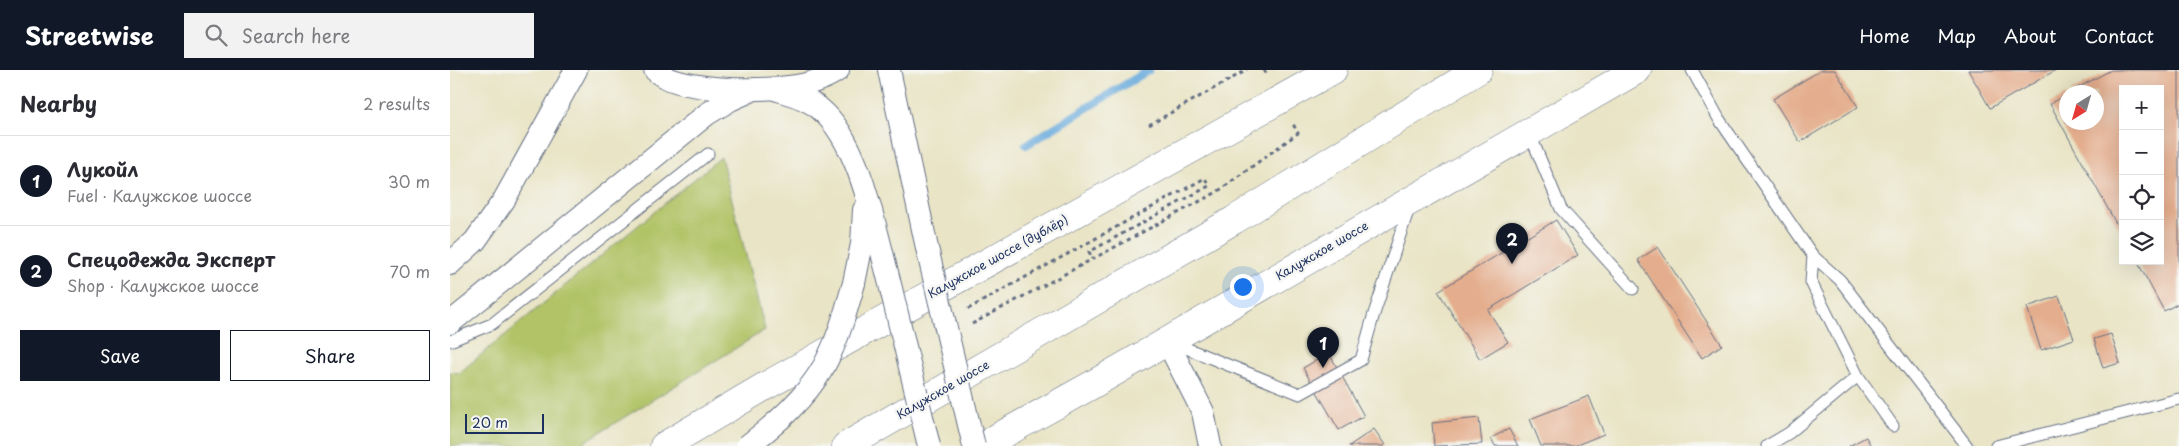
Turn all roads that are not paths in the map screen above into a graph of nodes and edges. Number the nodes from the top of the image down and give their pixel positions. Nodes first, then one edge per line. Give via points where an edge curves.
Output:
1 (576, 70) edge
2 (655, 70) edge
3 (838, 70) edge
4 (889, 70) edge
5 (1333, 70) edge
6 (1478, 70) edge
7 (1637, 70) edge
8 (1692, 70) edge
9 (765, 89) junction
10 (1529, 132) junction
11 (708, 154) dead end
12 (866, 194) junction
13 (1412, 199) junction
14 (1813, 256) junction
15 (450, 264) edge
16 (1633, 289) dead end
17 (450, 323) edge
18 (450, 341) edge
19 (1167, 341) junction
20 (1858, 376) junction
21 (2179, 399) edge
22 (1893, 426) dead end
23 (664, 446) edge
24 (747, 446) edge
25 (846, 446) edge
26 (929, 446) edge
27 (974, 446) edge
28 (982, 446) edge
29 (1210, 446) edge
30 (1767, 446) edge
31 (1967, 446) edge
32 (1996, 446) edge

1 - 15 street via 504,200 475,241
2 - 9 street via 682,83 708,88
3 - 9 street via 809,83
4 - 27 street, bridge
5 - 23 highway, Калужское шоссе (дублёр) via 762,388
6 - 25 highway, Калужское шоссе via 1226,225
7 - 10 highway, Калужское шоссе
8 - 14 lane via 1719,119
9 - 12 street via 798,96 820,109 843,134
9 - 17 street via 730,100 706,114
10 - 13 highway, Калужское шоссе
10 - 16 lane via 1561,209
11 - 18 lane via 492,324
12 - 24 street, bridge via 862,244 841,329 823,367 795,405
12 - 26 street, bridge
13 - 19 highway, Калужское шоссе
13 - 19 lane via 1361,360 1300,394
14 - 20 lane via 1811,282
14 - 31 lane via 1840,280
19 - 28 highway, Калужское шоссе
19 - 29 street via 1203,412
20 - 22 lane
20 - 30 lane via 1789,433
21 - 32 lane

